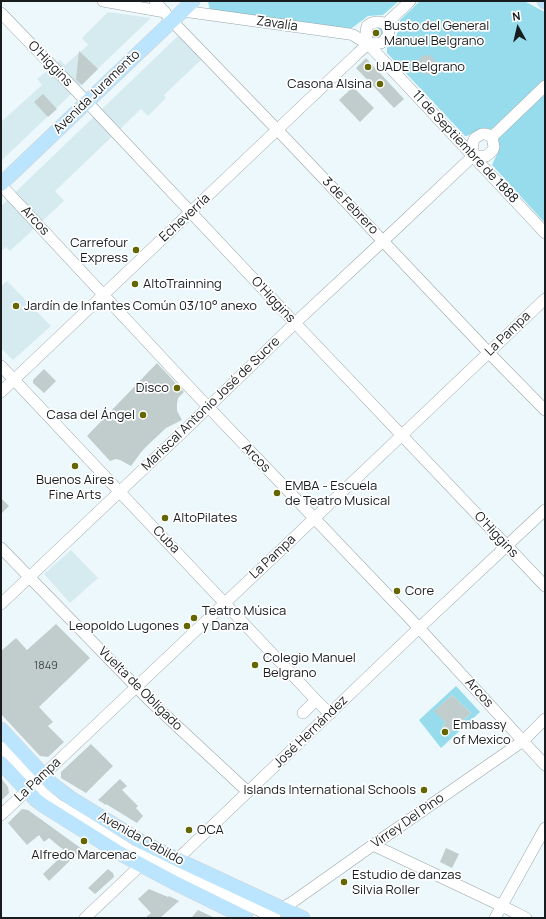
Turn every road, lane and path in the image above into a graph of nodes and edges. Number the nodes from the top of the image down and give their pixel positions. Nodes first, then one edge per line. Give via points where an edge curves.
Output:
1 (103, 1) edge
2 (154, 1) edge
3 (410, 1) edge
4 (188, 6) edge
5 (1, 13) edge
6 (168, 16) junction
7 (386, 24) junction
8 (368, 44) junction
9 (545, 86) edge
10 (87, 102) junction
11 (277, 130) junction
12 (492, 137) junction
13 (473, 156) junction
14 (1, 184) edge
15 (191, 212) junction
16 (545, 233) edge
17 (383, 241) junction
18 (103, 295) junction
19 (545, 299) edge
20 (295, 324) junction
21 (489, 353) junction
22 (1, 366) edge
23 (14, 380) junction
24 (1, 392) edge
25 (208, 407) junction
26 (545, 410) edge
27 (401, 435) junction
28 (119, 491) junction
29 (545, 510) edge
30 (314, 518) junction
31 (506, 546) junction
32 (1, 548) edge
33 (29, 577) junction
34 (545, 586) edge
35 (225, 603) junction
36 (1, 604) edge
37 (419, 628) junction
38 (136, 687) junction
39 (316, 700) junction
40 (303, 713) dead end
41 (330, 714) junction
42 (545, 719) edge
43 (1, 729) edge
44 (1, 739) edge
45 (523, 741) junction
46 (1, 747) edge
47 (1, 763) edge
48 (545, 765) edge
49 (36, 782) junction
50 (248, 792) junction
51 (1, 815) edge
52 (545, 828) edge
53 (373, 845) junction
54 (167, 861) junction
55 (141, 865) junction
56 (502, 906) junction
57 (277, 915) edge
58 (85, 918) edge
59 (246, 918) edge
60 (303, 918) edge
61 (495, 918) edge
62 (526, 918) edge

1 - 6 street
2 - 6 street, 3 de Febrero
3 - 7 street
4 - 6 main road, Avenida Juramento
4 - 8 street, Zavalía via 349,34
5 - 10 street, O'Higgins
6 - 10 main road, Avenida Juramento
6 - 11 street, 3 de Febrero
7 - 8 street, Echeverría via 388,34 384,41
7 - 8 street via 377,22 367,26
8 - 11 street, Echeverría
8 - 13 street, 11 de Septiembre de 1888
9 - 12 street
10 - 14 main road, Avenida Juramento
10 - 15 street, O'Higgins
11 - 15 street, Echeverría
11 - 17 street, 3 de Febrero
12 - 13 street, Mariscal Antonio José de Sucre via 494,147 490,153 486,156
12 - 13 street via 482,134 476,138 473,142
13 - 16 street, 11 de Septiembre de 1888
13 - 17 street, Mariscal Antonio José de Sucre
14 - 18 street, Arcos
15 - 18 street, Echeverría
15 - 20 street, O'Higgins
17 - 20 street, Mariscal Antonio José de Sucre
17 - 21 street, 3 de Febrero
18 - 23 street, Echeverría
18 - 25 street, Arcos
19 - 21 street, La Pampa
20 - 25 street, Mariscal Antonio José de Sucre
20 - 27 street, O'Higgins
21 - 26 street, 3 de Febrero
21 - 27 street, La Pampa
22 - 23 street, Cuba
23 - 24 street, Echeverría
23 - 28 street, Cuba
25 - 28 street, Mariscal Antonio José de Sucre
25 - 30 street, Arcos
27 - 30 street, La Pampa
27 - 31 street, O'Higgins
28 - 33 street, Mariscal Antonio José de Sucre
28 - 35 street, Cuba
29 - 31 street, José Hernández
30 - 35 street, La Pampa
30 - 37 street, Arcos
31 - 34 street, O'Higgins
31 - 37 street, José Hernández
32 - 33 street, Vuelta de Obligado
33 - 36 street, Mariscal Antonio José de Sucre
33 - 38 street, Vuelta de Obligado
35 - 38 street, La Pampa
35 - 39 street, Cuba
37 - 41 street, José Hernández
37 - 45 street, Arcos
38 - 49 street, La Pampa
38 - 50 street, Vuelta de Obligado
39 - 40 street
39 - 41 street, Cuba
41 - 50 street, José Hernández
42 - 45 street, Virrey Del Pino
43 - 49 main road, Avenida Cabildo
44 - 49 street
45 - 48 street, Arcos
45 - 53 street, Virrey Del Pino
46 - 49 street
47 - 49 main road, Avenida Cabildo
49 - 51 street, La Pampa
49 - 54 main road, Avenida Cabildo via 54,786 142,842
49 - 54 street via 43,793 58,805 130,850
49 - 55 main road, Avenida Cabildo via 36,800
50 - 54 street, José Hernández
52 - 56 street
53 - 56 street
53 - 57 street, Virrey Del Pino
54 - 55 street
54 - 57 main road, Avenida Cabildo
54 - 57 street via 180,873
55 - 58 street
55 - 59 main road, Avenida Cabildo
56 - 61 street
56 - 62 street
57 - 60 main road, Avenida Cabildo

